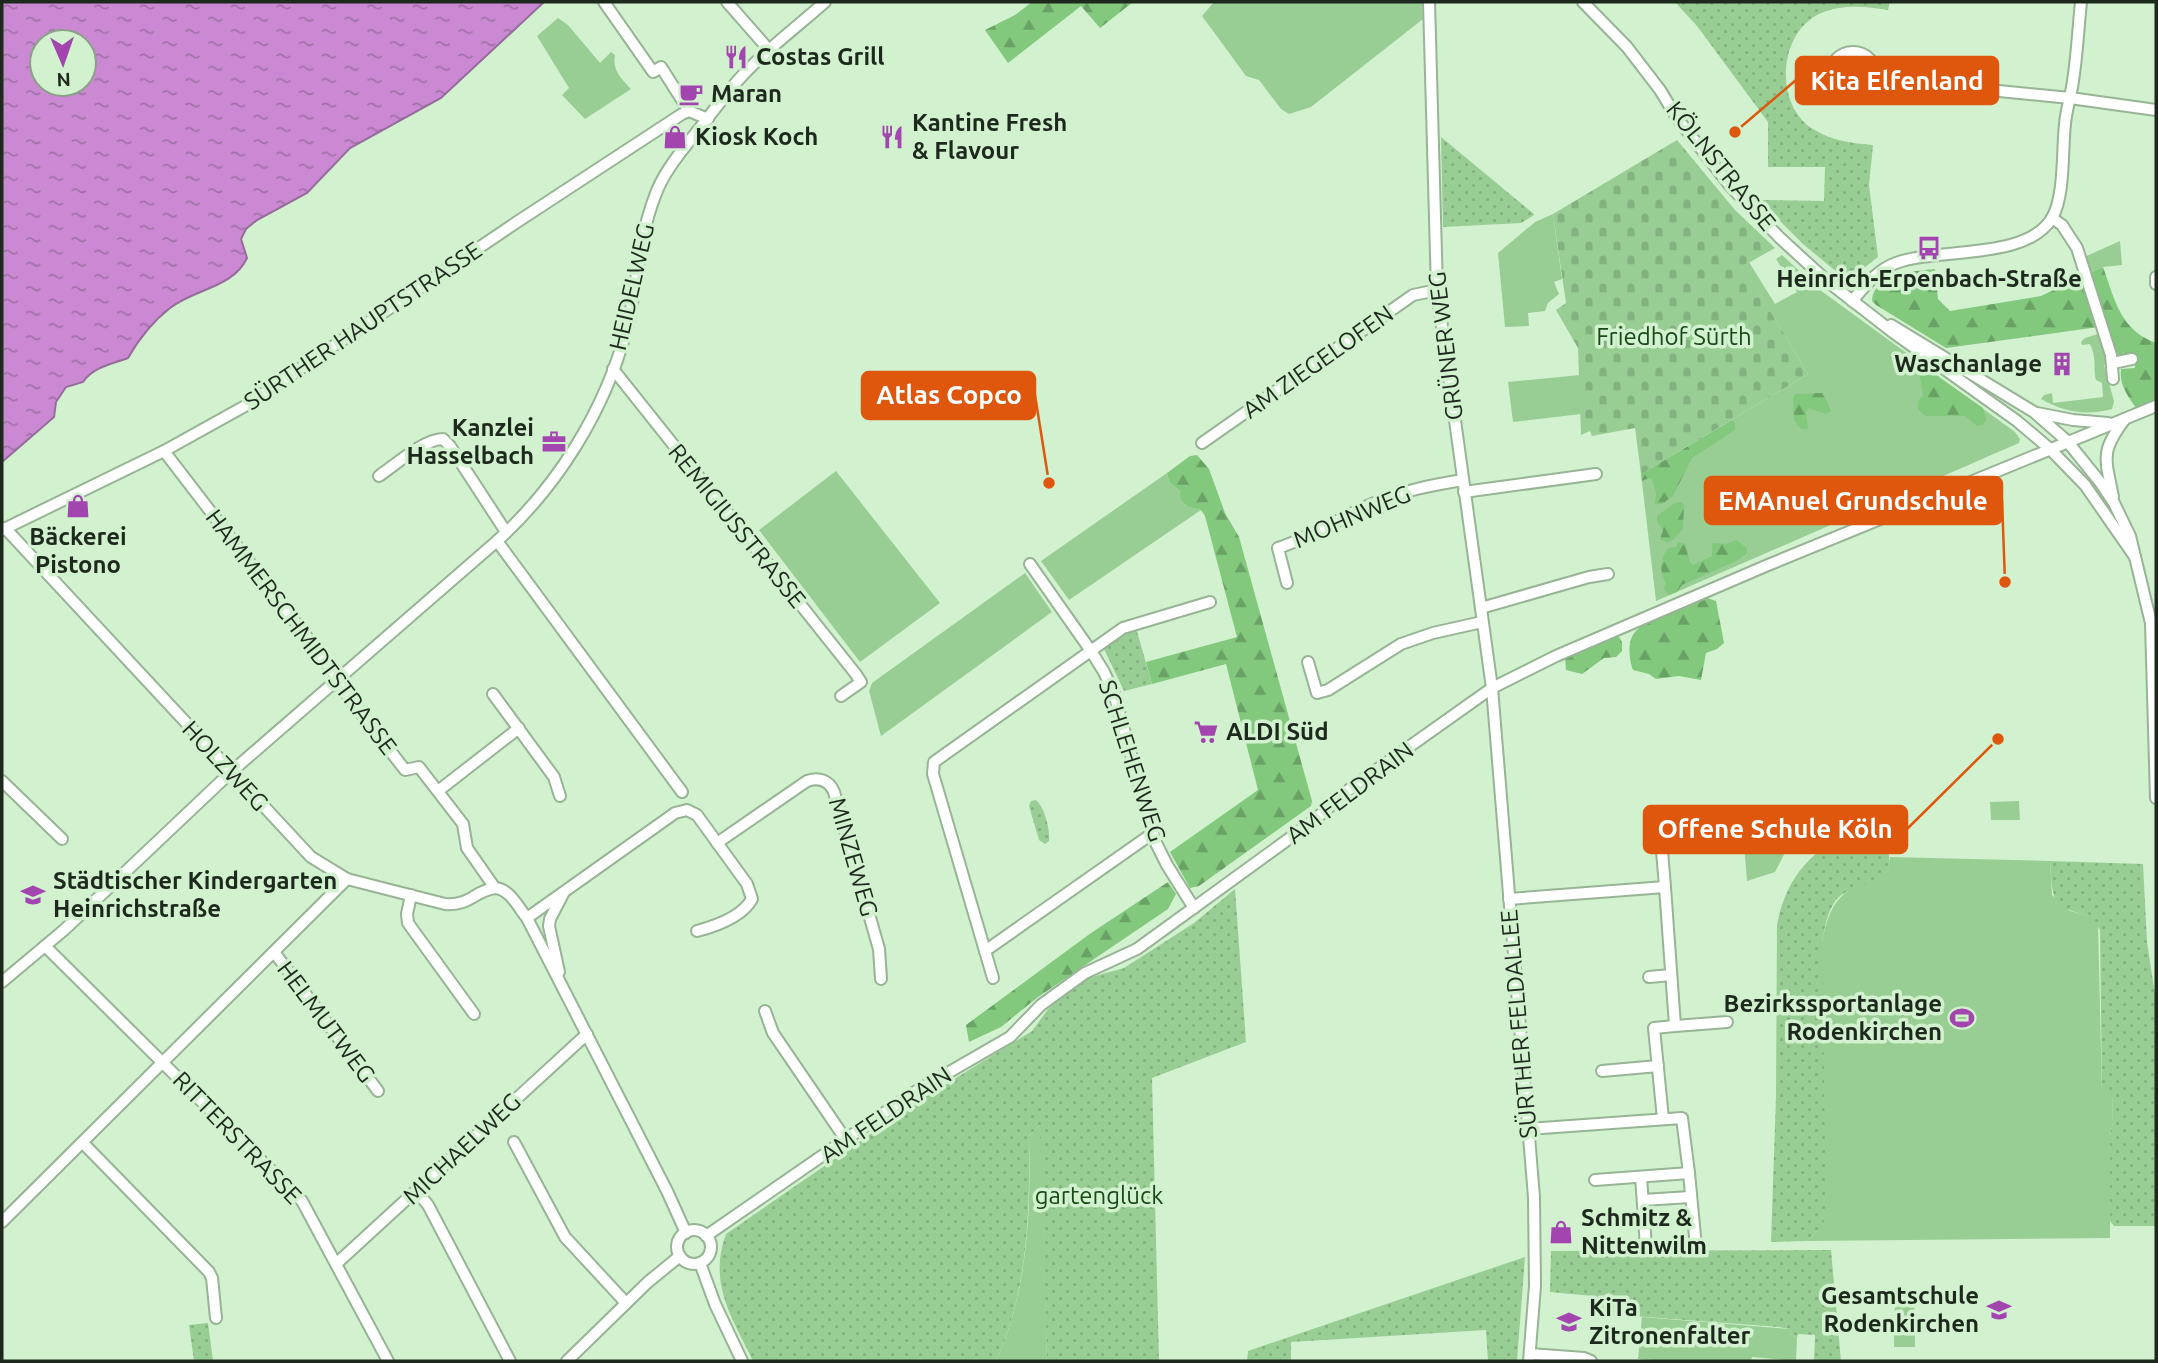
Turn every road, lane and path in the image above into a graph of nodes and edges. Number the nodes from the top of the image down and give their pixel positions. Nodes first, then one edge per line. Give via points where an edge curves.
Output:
1 (604, 2) edge
2 (727, 2) edge
3 (825, 2) edge
4 (1429, 2) edge
5 (1583, 2) edge
6 (2081, 2) edge
7 (770, 51) junction
8 (1876, 75) junction
9 (2070, 98) junction
10 (2156, 110) edge
11 (689, 111) junction
12 (708, 119) junction
13 (2052, 218) junction
14 (2156, 277) edge
15 (2156, 284) edge
16 (1437, 290) junction
17 (1852, 301) junction
18 (1873, 316) junction
19 (2132, 359) dead end
20 (2113, 363) junction
21 (613, 369) junction
22 (2113, 379) dead end
23 (2156, 406) edge
24 (2034, 412) junction
25 (2125, 419) junction
26 (2110, 423) junction
27 (2067, 441) junction
28 (1202, 443) dead end
29 (2049, 448) junction
30 (164, 451) junction
31 (1596, 474) dead end
32 (379, 476) dead end
33 (1463, 486) junction
34 (2114, 503) junction
35 (4, 529) edge
36 (506, 532) junction
37 (497, 541) junction
38 (2135, 557) junction
39 (1030, 565) dead end
40 (1608, 574) dead end
41 (1287, 583) dead end
42 (1210, 602) dead end
43 (1481, 608) junction
44 (1482, 622) junction
45 (1091, 651) junction
46 (1308, 662) dead end
47 (338, 679) junction
48 (1492, 688) junction
49 (493, 694) dead end
50 (841, 696) dead end
51 (519, 728) junction
52 (230, 772) junction
53 (2, 781) edge
54 (438, 791) junction
55 (682, 792) dead end
56 (560, 796) dead end
57 (2156, 798) edge
58 (1153, 833) junction
59 (62, 839) dead end
60 (1661, 839) dead end
61 (717, 843) junction
62 (347, 879) junction
63 (1665, 887) junction
64 (495, 888) junction
65 (565, 891) junction
66 (411, 895) junction
67 (1509, 899) junction
68 (1194, 908) junction
69 (527, 918) junction
70 (697, 931) dead end
71 (45, 947) junction
72 (985, 951) junction
73 (274, 952) junction
74 (1671, 975) junction
75 (1649, 977) dead end
76 (993, 978) dead end
77 (881, 979) dead end
78 (560, 981) junction
79 (2, 982) edge
80 (765, 1011) dead end
81 (474, 1014) dead end
82 (1727, 1022) dead end
83 (1675, 1026) junction
84 (587, 1034) junction
85 (163, 1063) junction
86 (1658, 1066) junction
87 (1602, 1071) dead end
88 (378, 1091) dead end
89 (1663, 1119) junction
90 (1528, 1129) junction
91 (846, 1140) junction
92 (514, 1142) dead end
93 (83, 1143) junction
94 (1689, 1174) junction
95 (1640, 1177) junction
96 (1595, 1180) dead end
97 (416, 1191) junction
98 (1690, 1197) junction
99 (1643, 1200) junction
100 (2, 1222) edge
101 (685, 1233) junction
102 (706, 1236) junction
103 (1646, 1247) dead end
104 (1696, 1247) dead end
105 (680, 1256) junction
106 (700, 1263) junction
107 (336, 1264) junction
108 (626, 1303) junction
109 (216, 1318) dead end
110 (1530, 1358) edge
111 (388, 1361) edge
112 (510, 1361) edge
113 (567, 1361) edge
114 (742, 1361) edge
115 (1591, 1361) edge

1 - 11 street via 653,72 661,66
2 - 7 street
3 - 7 street
4 - 16 street, GRÜNER WEG
5 - 17 street, KÖLNSTRASSE via 1643,66 1731,187 1780,239
6 - 9 street
7 - 12 street, HEIDELWEG via 742,75
8 - 8 street via 1869,92 1852,98 1836,90 1830,73 1837,58 1854,52 1869,59
8 - 9 street
9 - 10 street
9 - 13 street
11 - 12 street
11 - 30 street, SÜRTHER HAUPTSTRASSE via 245,406
12 - 21 street, HEIDELWEG via 655,195
13 - 17 street via 2018,243 1895,264 1871,279
13 - 20 street via 2077,248
14 - 15 street
16 - 28 street, AM ZIEGELOFEN via 1413,295
16 - 33 street, GRÜNER WEG
17 - 18 street, KÖLNSTRASSE
18 - 24 street, KÖLNSTRASSE
18 - 29 street, KÖLNSTRASSE
19 - 20 street
20 - 22 street
21 - 36 street, HEIDELWEG via 573,449
21 - 50 street, REMIGIUSSTRASSE via 861,682
23 - 25 street
24 - 26 street
24 - 27 street, KÖLNSTRASSE
25 - 26 street
25 - 34 street via 2106,450
26 - 27 street, AM FELDRAIN
27 - 29 street, AM FELDRAIN
27 - 34 street, KÖLNSTRASSE
29 - 38 street, KÖLNSTRASSE via 2085,485
29 - 48 street, AM FELDRAIN via 1556,656
30 - 35 street, SÜRTHER HAUPTSTRASSE
30 - 47 street, HAMMERSCHMIDTSTRASSE
31 - 33 street
32 - 36 street via 427,443 443,439
33 - 41 street, MOHNWEG via 1434,485 1383,499 1278,548
33 - 43 street, GRÜNER WEG
34 - 38 street
35 - 52 street, HOLZWEG
36 - 37 street, HEIDELWEG
37 - 47 street, HEIDELWEG
37 - 55 street
38 - 57 street via 2151,623
39 - 45 street, SCHLEHENWEG
40 - 43 street
42 - 45 street, SCHLEHENWEG via 1123,628
43 - 44 street, GRÜNER WEG
44 - 46 street via 1401,644 1317,693
44 - 48 street, GRÜNER WEG
45 - 58 street, SCHLEHENWEG via 1114,694
45 - 72 street via 932,765
47 - 52 street, HEIDELWEG
47 - 54 street, HAMMERSCHMIDTSTRASSE via 405,769 419,767
48 - 67 street, SÜRTHER FELDALLEE
48 - 68 street, AM FELDRAIN
49 - 51 street
51 - 54 street
51 - 56 street via 554,777
52 - 62 street, HOLZWEG via 311,857
52 - 71 street, HEIDELWEG
53 - 59 street
54 - 64 street, HAMMERSCHMIDTSTRASSE via 463,824 467,848
58 - 68 street, SCHLEHENWEG
58 - 72 street
60 - 63 street
61 - 65 street via 698,815 687,810 675,813
61 - 70 street via 747,884 752,899 726,920
61 - 77 street, MINZEWEG via 807,781 828,782 879,949
62 - 66 street, HOLZWEG
62 - 73 street
63 - 67 street
63 - 74 street
64 - 66 street, HOLZWEG via 457,905
64 - 69 street, HAMMERSCHMIDTSTRASSE via 507,893
65 - 69 street
65 - 78 street via 550,919
66 - 81 street via 408,923
67 - 90 street, SÜRTHER FELDALLEE
68 - 91 street, AM FELDRAIN via 1137,949 1085,973 1041,1005 1010,1037 913,1093
69 - 78 street, HAMMERSCHMIDTSTRASSE
71 - 79 street, HEIDELWEG
71 - 85 street, RITTERSTRASSE
72 - 76 street
73 - 85 street
73 - 88 street, HELMUTWEG
74 - 75 street
74 - 83 street
78 - 84 street, HAMMERSCHMIDTSTRASSE
80 - 91 street via 773,1033
82 - 83 street
83 - 86 street via 1654,1028
84 - 97 street, MICHAELWEG
84 - 101 street, HAMMERSCHMIDTSTRASSE
85 - 93 street
85 - 107 street, RITTERSTRASSE via 292,1189
86 - 87 street
86 - 89 street
89 - 90 street
89 - 94 street via 1682,1118
90 - 110 street, SÜRTHER FELDALLEE via 1536,1250
91 - 102 street, AM FELDRAIN
92 - 108 street via 565,1237
93 - 100 street
93 - 109 street via 209,1272
94 - 95 street
94 - 98 street
95 - 96 street
95 - 99 street
97 - 107 street, MICHAELWEG
97 - 112 street via 428,1205
98 - 99 street
98 - 104 street
99 - 103 street
101 - 102 street via 698,1231
101 - 105 street via 679,1241
102 - 106 street via 710,1252
105 - 106 street via 688,1263
105 - 108 street
106 - 114 street
107 - 111 street, RITTERSTRASSE
108 - 113 street
110 - 115 street

